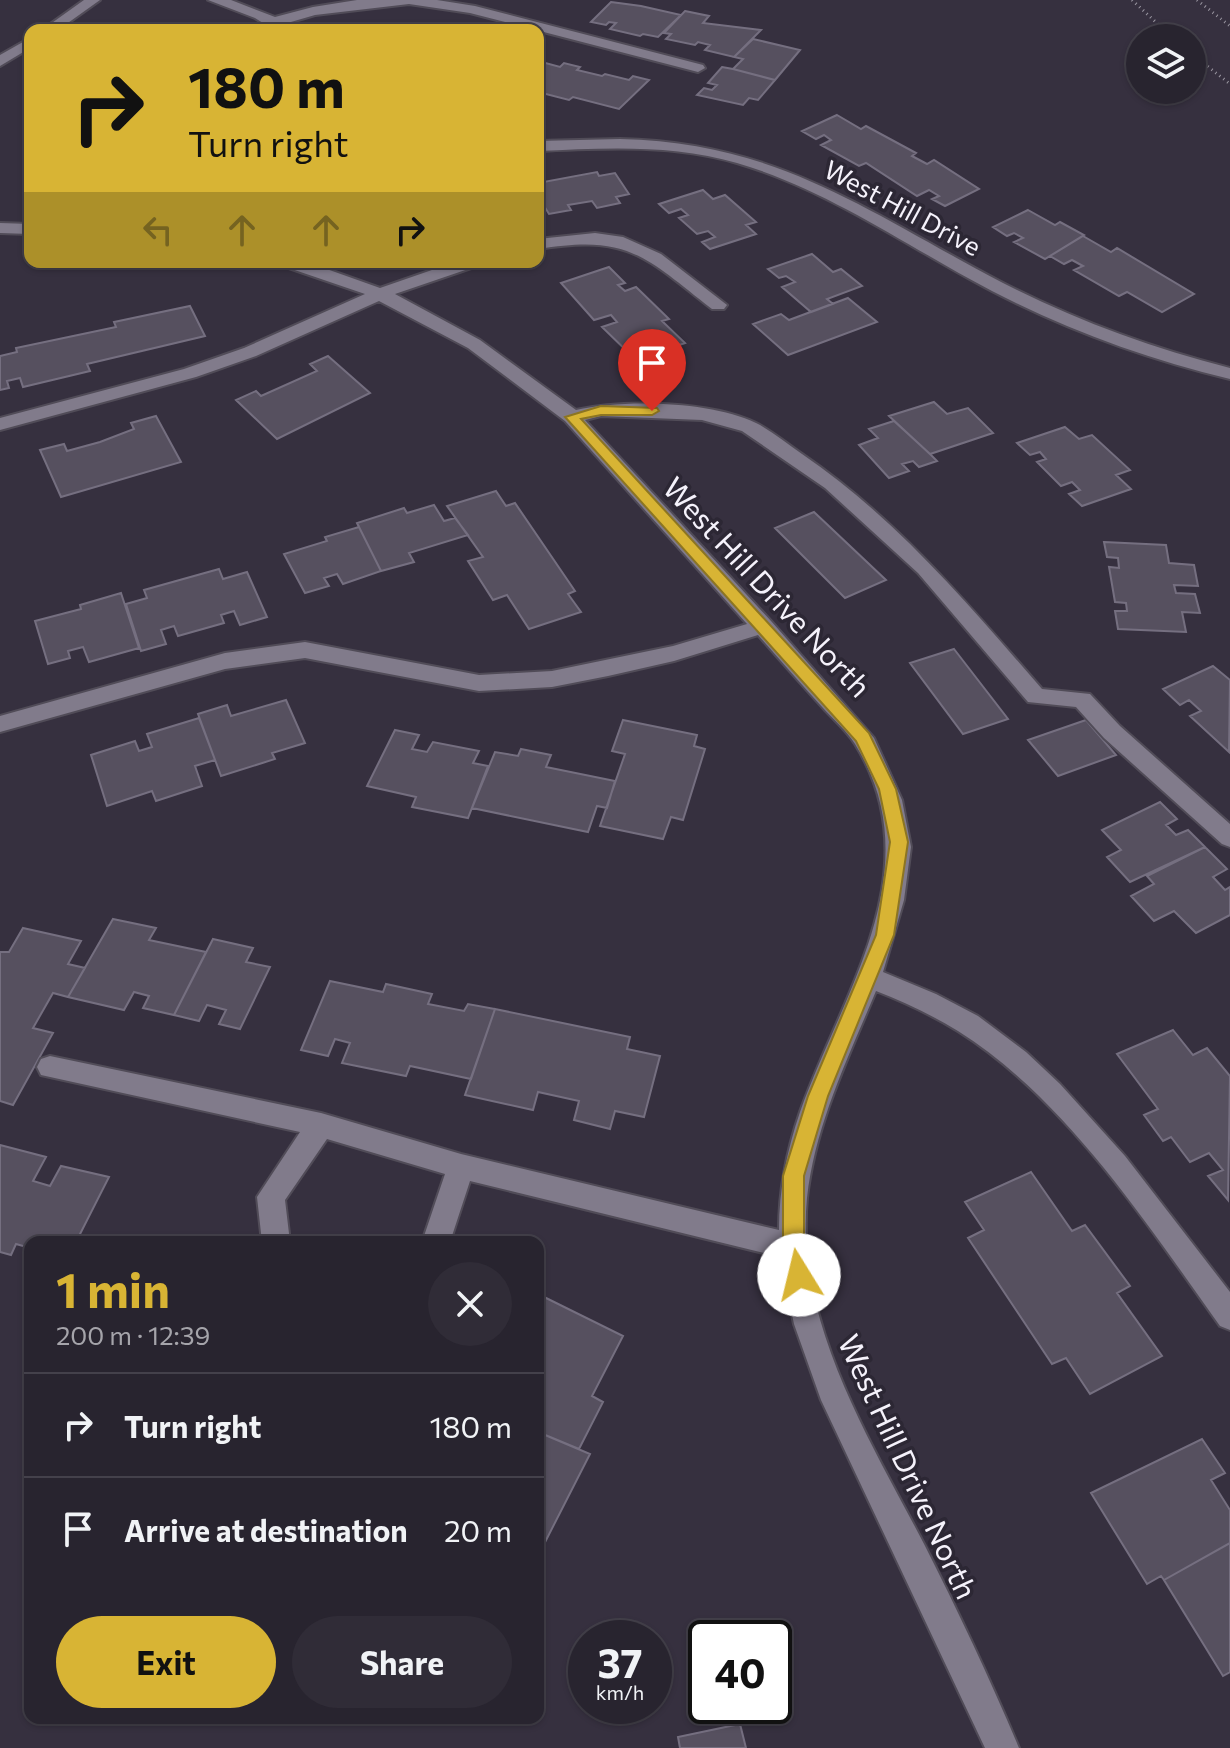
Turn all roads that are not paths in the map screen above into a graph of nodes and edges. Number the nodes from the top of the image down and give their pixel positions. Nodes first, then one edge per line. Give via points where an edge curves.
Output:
1 (93, 0) edge
2 (215, 0) edge
3 (58, 24) edge
4 (275, 24) edge
5 (284, 24) edge
6 (528, 24) edge
7 (544, 28) edge
8 (24, 46) edge
9 (0, 62) edge
10 (698, 68) dead end
11 (544, 146) edge
12 (0, 228) edge
13 (24, 229) edge
14 (544, 243) edge
15 (307, 268) edge
16 (454, 268) edge
17 (382, 293) junction
18 (718, 305) dead end
19 (1230, 374) edge
20 (572, 417) junction
21 (0, 424) edge
22 (764, 626) junction
23 (0, 724) edge
24 (1230, 838) edge
25 (868, 977) junction
26 (50, 1067) dead end
27 (321, 1125) junction
28 (461, 1166) junction
29 (275, 1236) edge
30 (438, 1236) edge
31 (793, 1247) junction
32 (1230, 1316) edge
33 (1002, 1748) edge

1 - 3 street
2 - 4 street
5 - 6 street via 313,11 409,0
7 - 10 street
8 - 9 street
11 - 19 street, West Hill Drive via 652,145 752,163 817,191 1000,288 1172,360
12 - 13 street
14 - 18 street via 585,235 624,240
15 - 17 street, West Hill Drive North
16 - 17 street
17 - 20 street, West Hill Drive North via 488,351
17 - 21 street via 190,373
20 - 22 street, West Hill Drive North
20 - 24 street via 601,410 652,411 703,414 749,427 832,484 925,568 1036,696 1082,700
22 - 23 street via 608,668 552,679 479,683 305,650 225,661
22 - 25 street, West Hill Drive North via 863,738 887,789 899,842 885,935
25 - 31 street, West Hill Drive North via 818,1096 794,1176
25 - 32 street via 927,999 983,1033 1042,1085 1115,1165
26 - 27 street
27 - 28 street
27 - 29 street via 271,1197
28 - 30 street
28 - 31 street
31 - 33 street, West Hill Drive North via 811,1333 857,1445 955,1640

